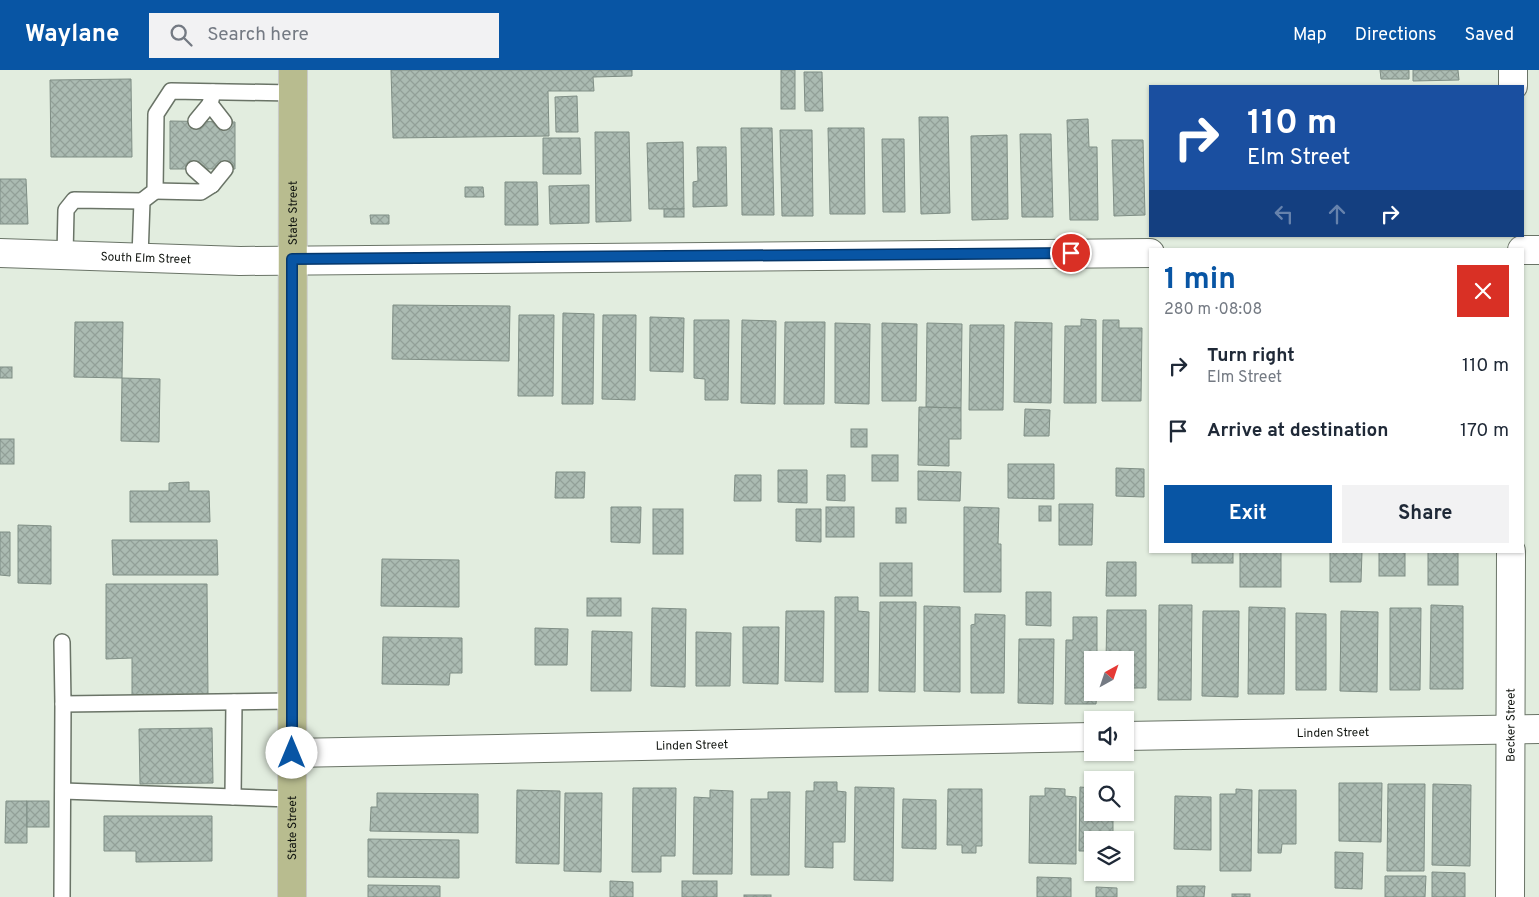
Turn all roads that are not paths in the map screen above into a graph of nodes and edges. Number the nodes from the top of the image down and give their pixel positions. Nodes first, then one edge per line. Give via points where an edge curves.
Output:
1 (1513, 70) edge
2 (293, 81) edge
3 (1513, 85) edge
4 (211, 98) junction
5 (196, 121) dead end
6 (224, 122) dead end
7 (194, 169) dead end
8 (224, 169) dead end
9 (212, 185) junction
10 (155, 190) junction
11 (142, 201) junction
12 (1524, 250) edge
13 (1539, 250) edge
14 (0, 252) edge
15 (1149, 253) edge
16 (65, 255) junction
17 (140, 258) junction
18 (292, 259) junction
19 (1511, 553) edge
20 (62, 642) dead end
21 (292, 701) junction
22 (234, 702) junction
23 (63, 704) junction
24 (1511, 729) junction
25 (1539, 729) edge
26 (1134, 736) edge
27 (1084, 737) edge
28 (292, 753) junction
29 (63, 791) junction
30 (232, 797) junction
31 (291, 799) junction
32 (62, 897) edge
33 (292, 897) edge
34 (1510, 897) edge

1 - 3 street
2 - 4 lane
2 - 18 main road, State Street
4 - 5 lane
4 - 6 lane
4 - 10 lane via 171,91 156,114
7 - 9 lane
8 - 9 lane
9 - 10 lane via 201,192
10 - 11 lane
11 - 16 lane via 74,200 66,210
11 - 17 lane
12 - 13 street
14 - 16 street, South Elm Street
15 - 18 street, South Elm Street
16 - 17 street, South Elm Street
17 - 18 street, South Elm Street
18 - 21 main road, State Street
19 - 24 street, Becker Street
20 - 23 lane
21 - 22 lane
21 - 28 main road, State Street
22 - 23 lane
22 - 30 lane
23 - 29 lane
24 - 25 street, Linden Street
24 - 26 street, Linden Street
24 - 34 street, Becker Street
27 - 28 street, Linden Street
28 - 31 main road, State Street
29 - 30 lane
29 - 32 lane
30 - 31 lane
31 - 33 main road, State Street

